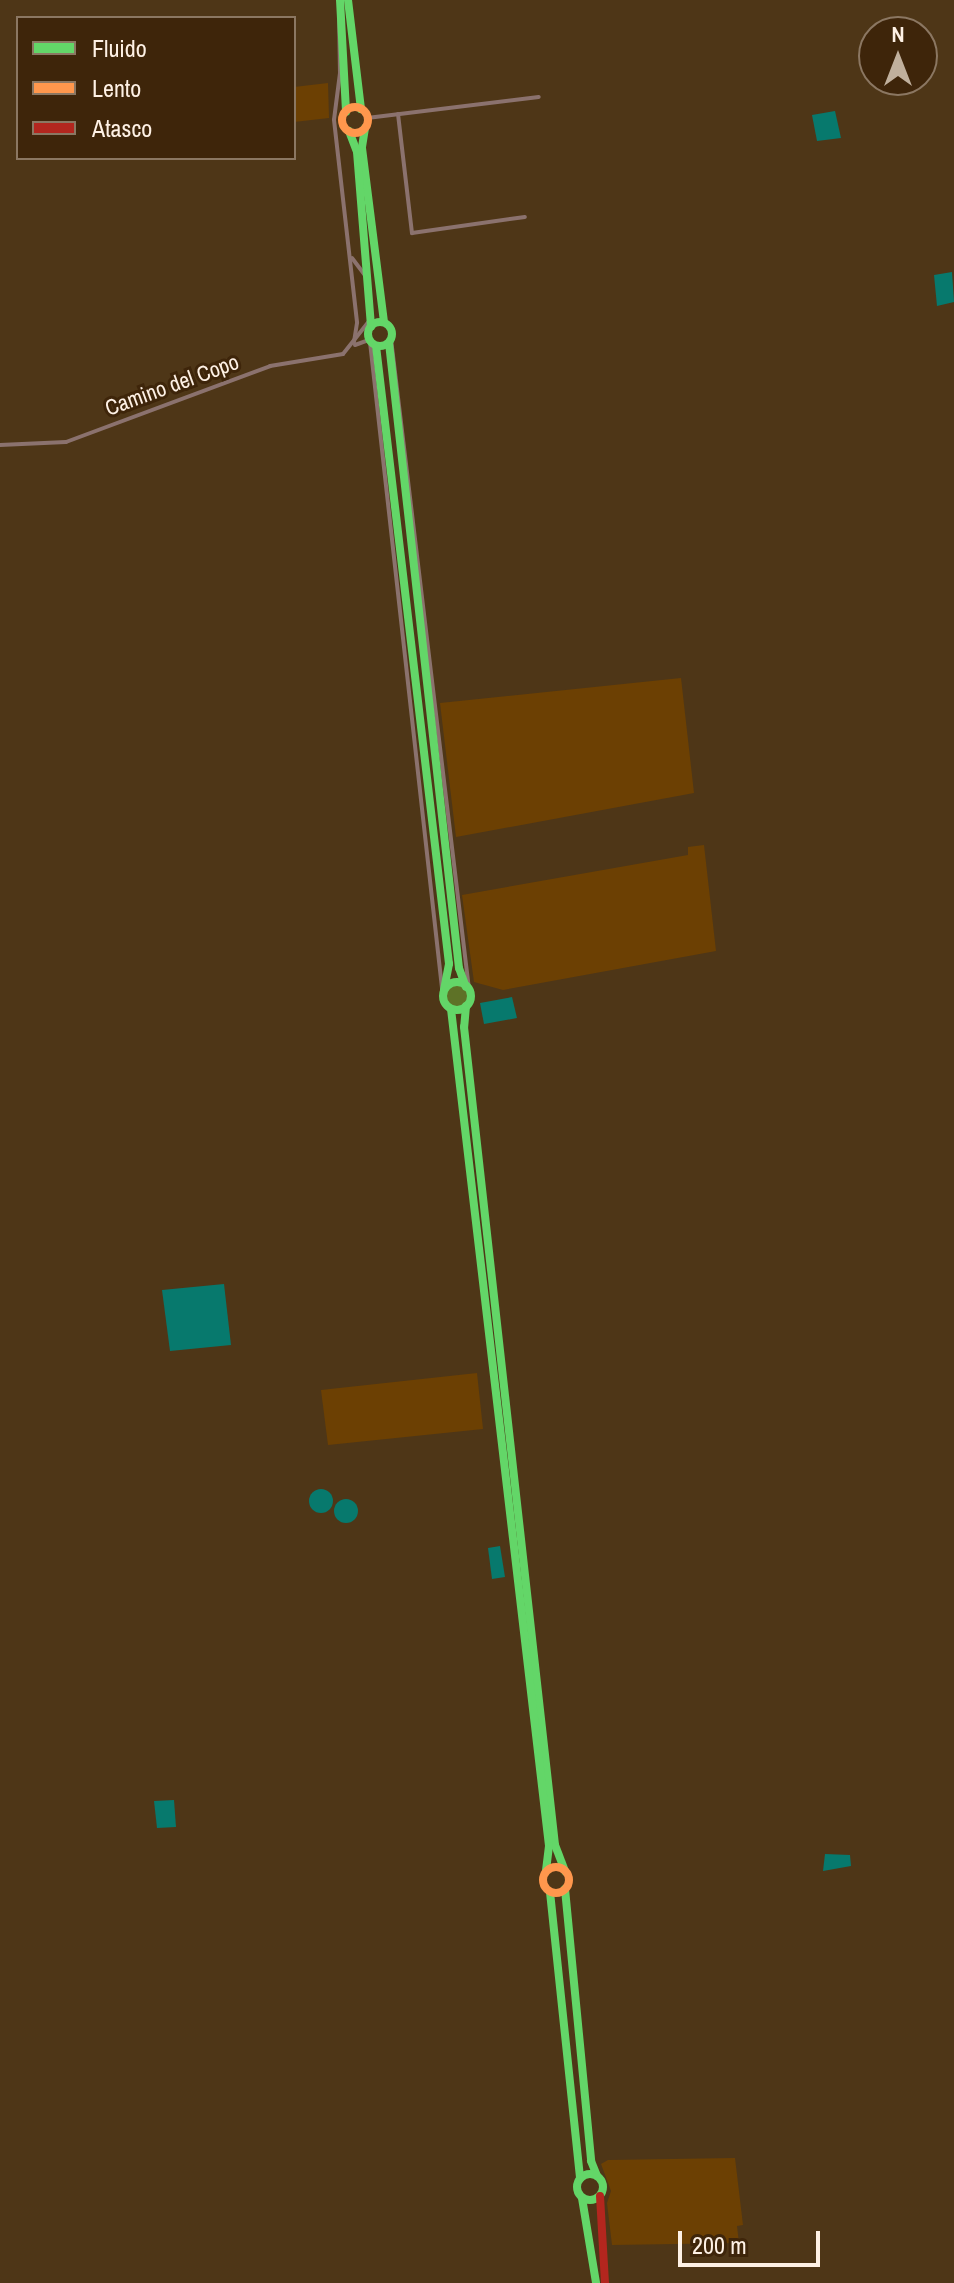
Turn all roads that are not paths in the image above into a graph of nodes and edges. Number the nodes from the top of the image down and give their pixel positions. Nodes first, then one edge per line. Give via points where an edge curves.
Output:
1 (340, 0) edge
2 (348, 0) edge
3 (539, 97) dead end
4 (361, 109) junction
5 (346, 112) junction
6 (398, 114) junction
7 (367, 118) junction
8 (365, 128) junction
9 (349, 131) junction
10 (525, 217) dead end
11 (350, 256) junction
12 (371, 285) junction
13 (384, 322) junction
14 (369, 337) junction
15 (390, 341) junction
16 (353, 346) junction
17 (0, 445) edge
18 (468, 988) junction
19 (444, 994) junction
20 (466, 1006) junction
21 (451, 1009) junction
22 (546, 1871) junction
23 (565, 1871) junction
24 (565, 1889) junction
25 (550, 1892) junction
26 (597, 2176) junction
27 (580, 2178) junction
28 (600, 2196) junction
29 (582, 2198) junction
30 (596, 2283) edge
31 (605, 2283) edge

1 - 5 main road
1 - 11 street via 334,120
2 - 4 main road
3 - 6 street
4 - 5 main road
4 - 7 main road
5 - 9 main road via 342,122
6 - 7 street
6 - 10 street via 412,233
7 - 8 main road
8 - 9 main road
8 - 13 main road via 362,148
9 - 12 main road via 357,152
11 - 12 street
11 - 16 street via 357,323
12 - 14 main road
13 - 14 main road
13 - 15 main road
14 - 15 main road
14 - 16 street, Camino del Copo
14 - 16 street
14 - 19 main road via 449,964
15 - 18 main road via 459,968
16 - 17 street, Camino del Copo via 343,354 270,366 66,442
18 - 19 main road via 454,983
18 - 20 main road
19 - 21 main road
20 - 21 main road
20 - 23 main road via 555,1845
21 - 22 main road via 549,1846
22 - 23 main road
22 - 25 main road via 543,1881
23 - 24 main road
24 - 25 main road
24 - 26 main road via 589,2146
25 - 27 main road
26 - 27 main road
26 - 28 main road via 603,2184
27 - 29 main road via 577,2190
28 - 29 main road
28 - 31 main road
29 - 30 main road

